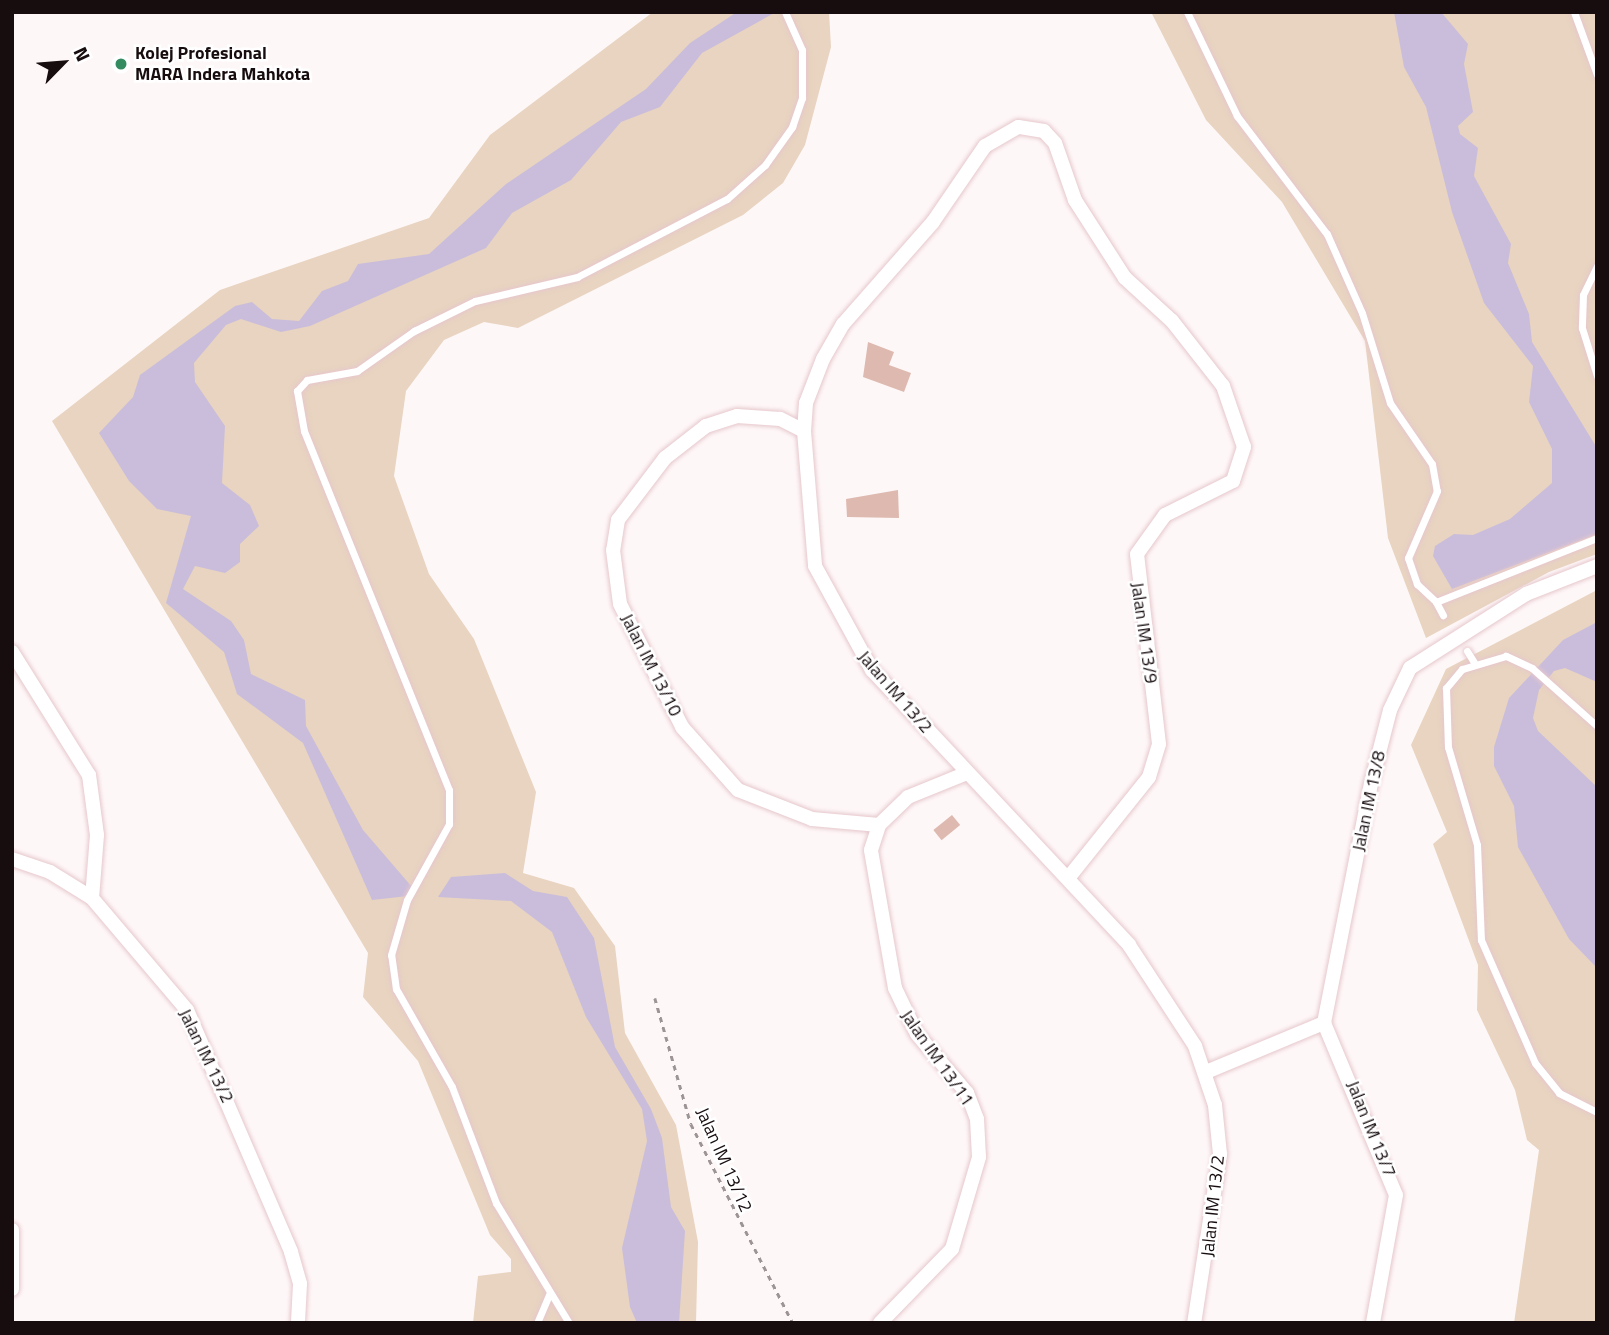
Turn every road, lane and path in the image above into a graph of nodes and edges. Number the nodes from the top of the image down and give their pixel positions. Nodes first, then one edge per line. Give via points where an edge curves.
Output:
1 (1186, 12) edge
2 (1574, 12) edge
3 (786, 14) edge
4 (1597, 75) edge
5 (1066, 178) joint
6 (1597, 266) edge
7 (1596, 371) edge
8 (804, 430) junction
9 (1597, 538) edge
10 (1597, 566) edge
11 (1436, 602) junction
12 (1443, 615) dead end
13 (1467, 651) dead end
14 (12, 652) edge
15 (1474, 662) junction
16 (1597, 726) edge
17 (967, 773) junction
18 (880, 825) junction
19 (12, 859) edge
20 (1069, 877) junction
21 (92, 898) junction
22 (655, 998) dead end
23 (1324, 1023) junction
24 (1206, 1072) junction
25 (1597, 1112) edge
26 (12, 1230) edge
27 (12, 1289) edge
28 (550, 1293) junction
29 (298, 1323) edge
30 (537, 1323) edge
31 (569, 1323) edge
32 (793, 1323) edge
33 (880, 1323) edge
34 (1194, 1323) edge
35 (1373, 1323) edge

1 - 11 lane via 1237,116 1327,234 1362,313 1390,403 1432,464 1437,491 1408,558 1417,584
2 - 4 lane
3 - 28 lane via 802,50 802,98 792,127 765,165 727,199 577,277 475,301 414,331 357,371 307,380 297,391 303,431 449,790 449,824 407,900 391,955 396,989 452,1087 496,1203
5 - 8 street, Jalan IM 13/2 via 1055,143 1044,131 1018,127 985,145 933,222 843,324 806,403
5 - 20 street, Jalan IM 13/9 via 1125,278 1172,321 1223,386 1244,455 1233,481 1165,515 1137,554 1159,744 1149,777
6 - 7 lane via 1583,295 1582,328
8 - 17 street, Jalan IM 13/2 via 822,584 872,670
8 - 18 street, Jalan IM 13/10 via 780,419 737,416 706,426 665,458 618,520 613,550 620,604 682,727 738,790 799,816
9 - 11 lane
10 - 23 street, Jalan IM 13/8 via 1526,594 1410,668 1390,710 1374,772
11 - 12 lane
13 - 15 lane
14 - 21 street via 89,775 97,835
15 - 16 lane via 1506,656 1532,668
15 - 25 lane via 1446,688 1443,710 1477,845 1477,929 1535,1063 1559,1093
17 - 18 street via 908,797
17 - 20 street, Jalan IM 13/2
18 - 33 street, Jalan IM 13/11 via 872,876 895,988 917,1034 967,1093 978,1119 979,1157 952,1249
19 - 21 street, Jalan IM 13/2 via 50,872
20 - 24 street, Jalan IM 13/2 via 1165,992
21 - 29 street, Jalan IM 13/2 via 187,1010 199,1034 291,1252 300,1284
22 - 32 path, Jalan IM 13/12 via 691,1124
23 - 24 street
23 - 35 street, Jalan IM 13/7 via 1395,1195
24 - 34 street, Jalan IM 13/2 via 1220,1154
26 - 27 street
28 - 30 lane
28 - 31 lane

